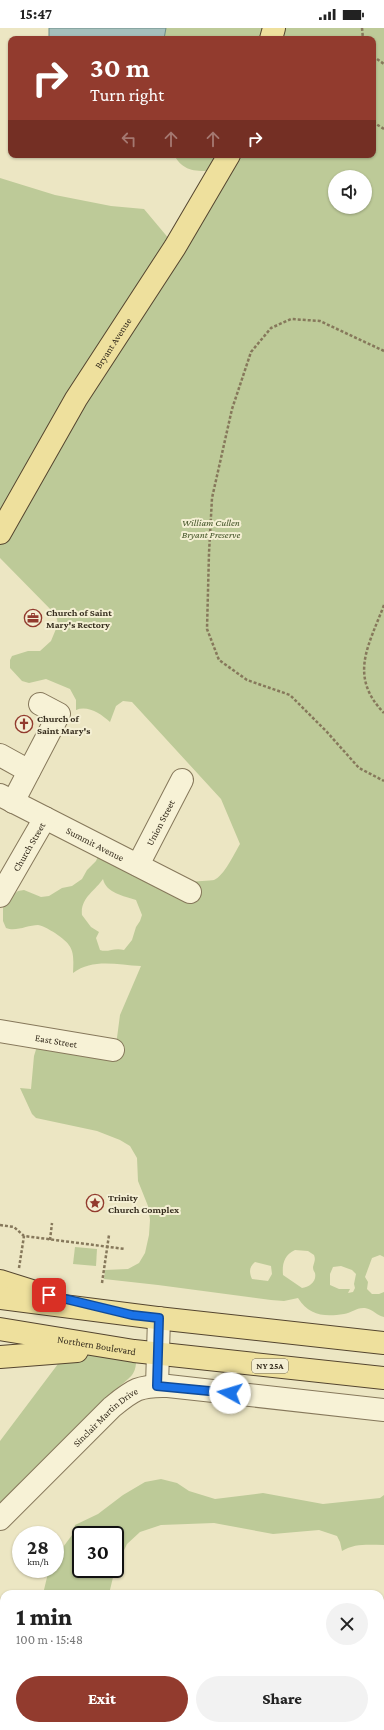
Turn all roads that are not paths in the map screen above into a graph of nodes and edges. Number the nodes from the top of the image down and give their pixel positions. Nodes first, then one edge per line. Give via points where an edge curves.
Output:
1 (227, 158) edge
2 (0, 532) edge
3 (40, 704) dead end
4 (0, 755) edge
5 (29, 771) junction
6 (182, 780) dead end
7 (6, 798) edge
8 (45, 818) junction
9 (138, 865) junction
10 (190, 892) dead end
11 (0, 896) edge
12 (0, 1031) edge
13 (113, 1050) dead end
14 (9, 1278) edge
15 (0, 1298) edge
16 (132, 1315) junction
17 (159, 1318) junction
18 (0, 1330) edge
19 (384, 1342) edge
20 (134, 1351) junction
21 (157, 1353) junction
22 (0, 1357) edge
23 (384, 1378) edge
24 (157, 1386) junction
25 (384, 1410) edge
26 (0, 1519) edge

1 - 2 main road, Bryant Avenue via 175,247 76,399
3 - 5 street via 59,714
4 - 5 street
5 - 7 street
6 - 9 street, Union Street
7 - 8 street, Summit Avenue
8 - 9 street, Summit Avenue
8 - 11 street, Church Street
9 - 10 street, Summit Avenue
12 - 13 street, East Street
14 - 16 main road via 35,1292
15 - 16 main road
16 - 17 main road
17 - 19 main road
17 - 21 street
18 - 20 main road, Northern Boulevard / NY 25A
20 - 21 main road, Northern Boulevard / NY 25A
20 - 22 main road
21 - 23 main road, Northern Boulevard / NY 25A
21 - 24 street
24 - 25 street, Sinclair Martin Drive
24 - 26 street, Sinclair Martin Drive via 136,1389 112,1407

